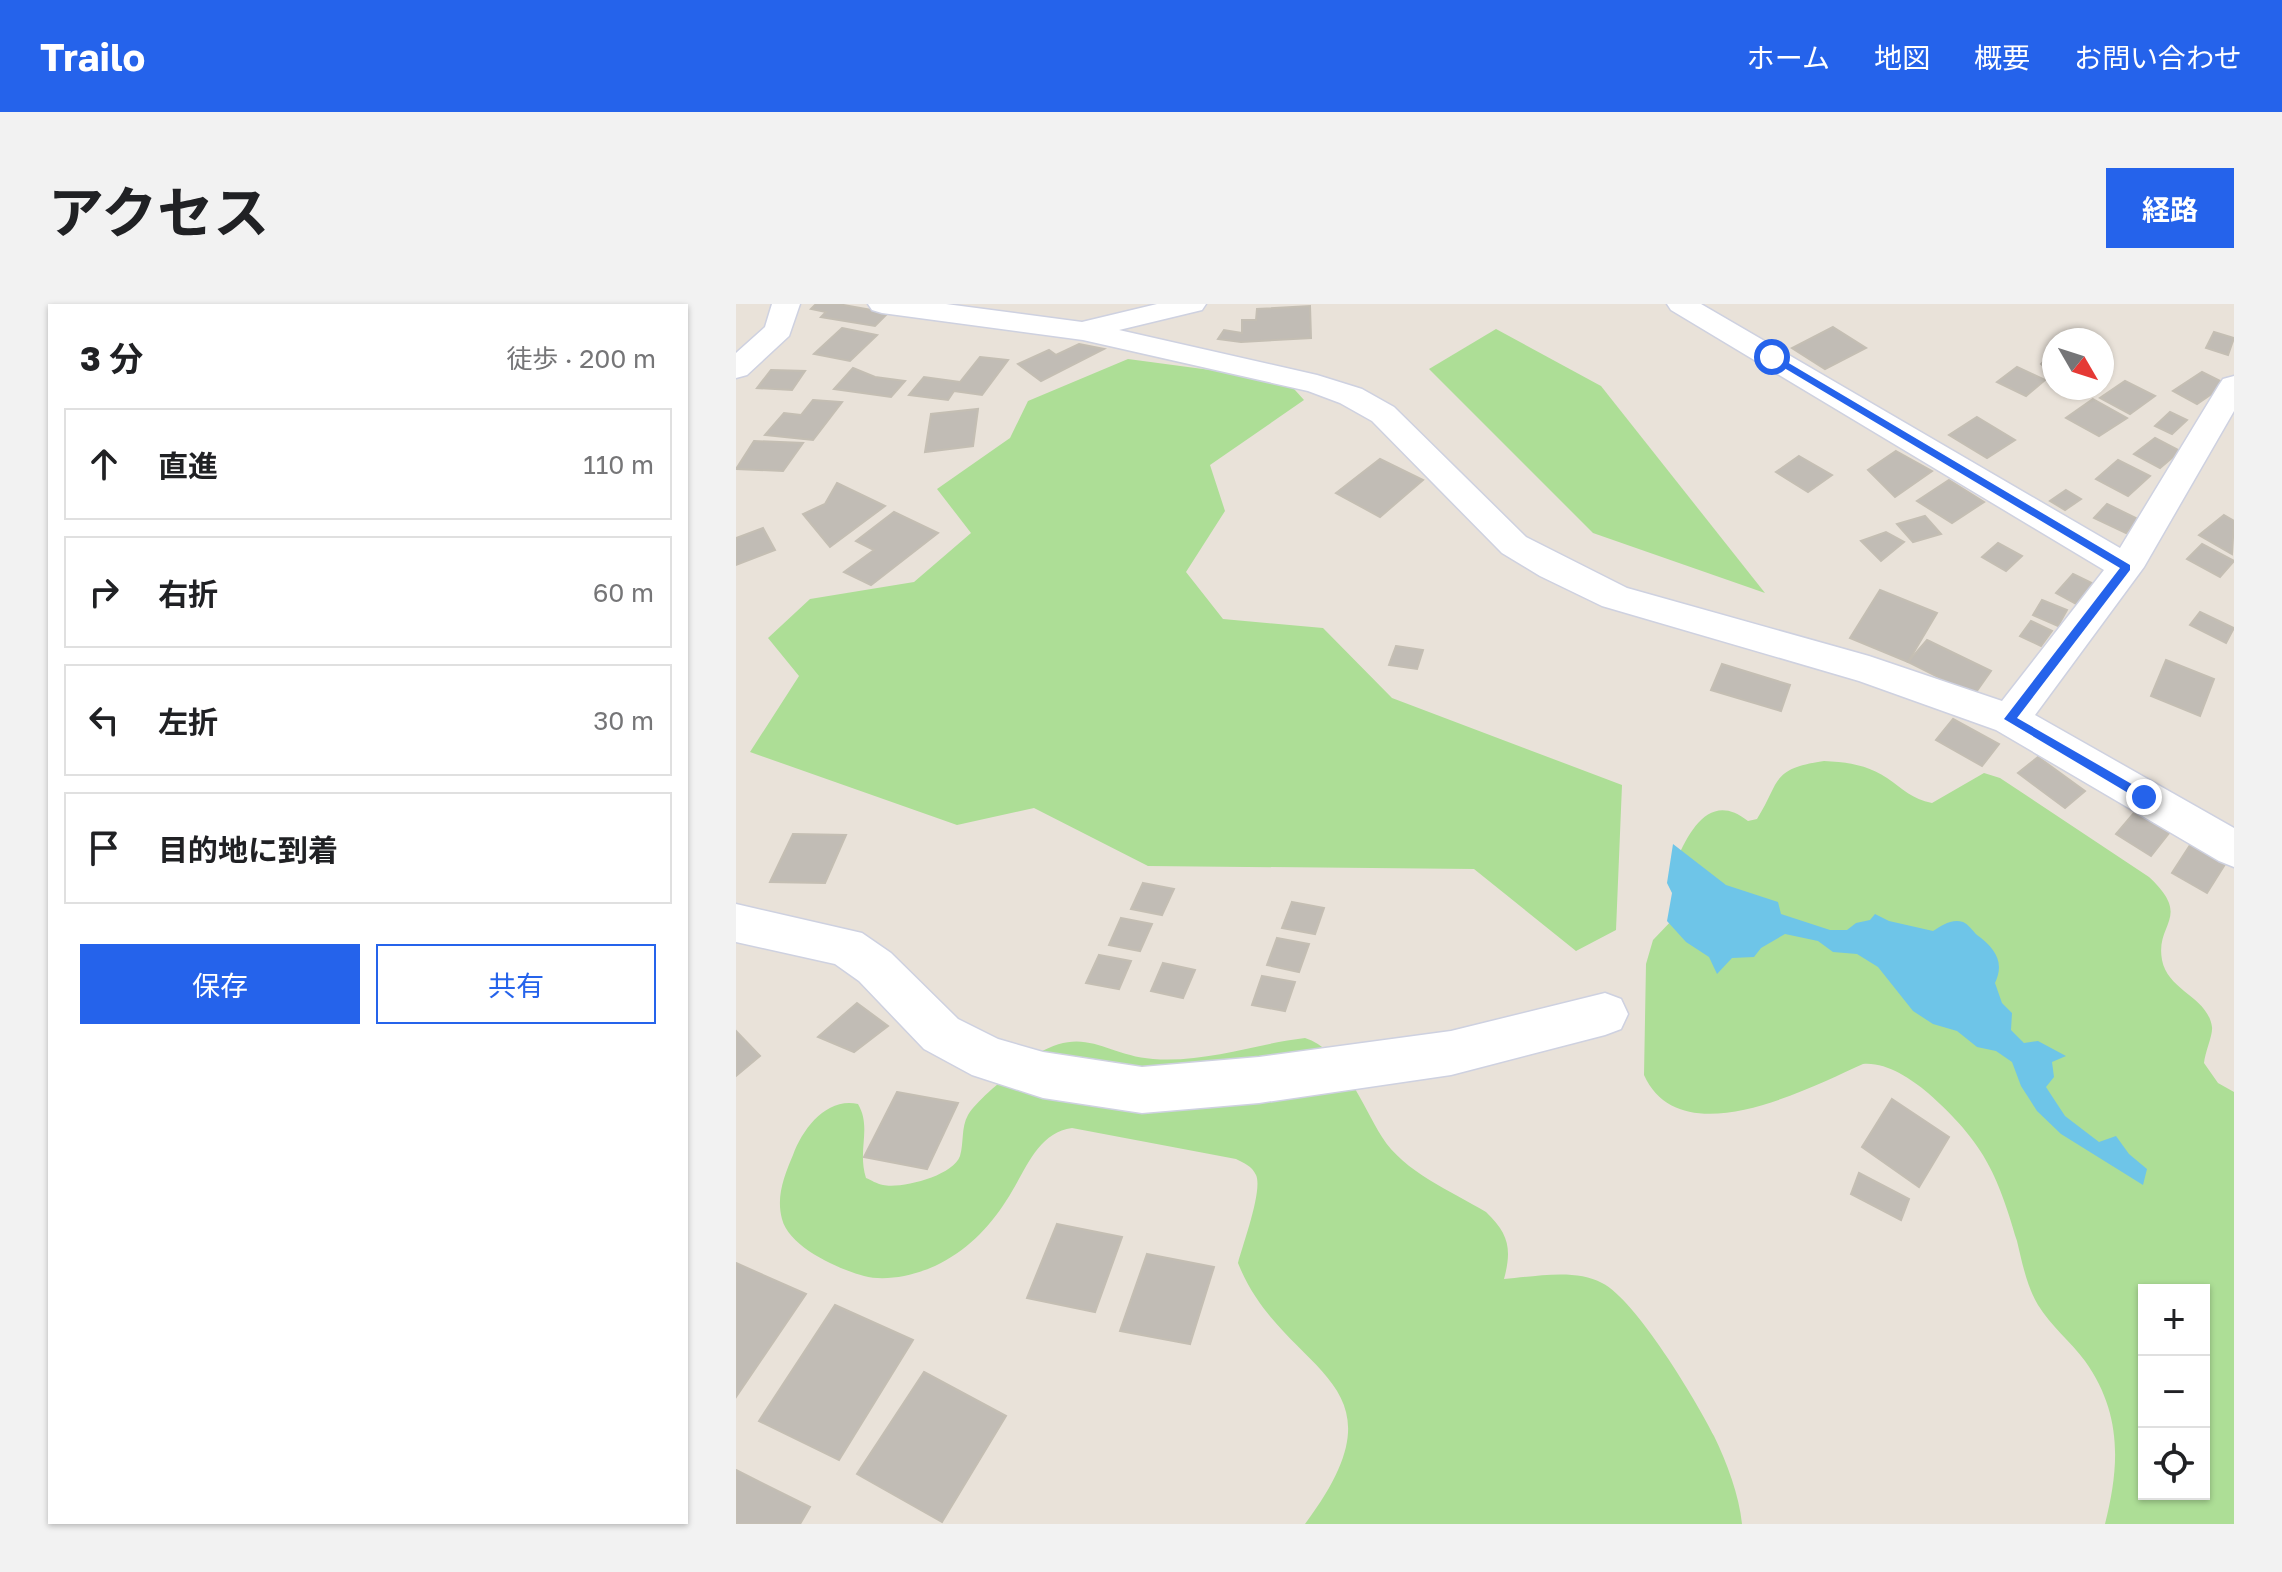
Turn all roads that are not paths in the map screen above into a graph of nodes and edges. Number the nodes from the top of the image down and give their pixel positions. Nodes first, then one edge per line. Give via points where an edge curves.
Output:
1 (786, 304) edge
2 (882, 304) edge
3 (1192, 304) edge
4 (1681, 304) edge
5 (1083, 331) junction
6 (736, 369) edge
7 (2234, 385) edge
8 (2126, 567) junction
9 (2010, 719) junction
10 (2234, 849) edge
11 (736, 923) edge
12 (1605, 1014) dead end

1 - 6 street via 779,330
2 - 5 street
3 - 5 street
4 - 8 street
5 - 9 street via 1351,396 1383,414 1514,545 1552,567 1615,597 1869,670
7 - 8 street
8 - 9 street
9 - 10 street
11 - 12 street via 846,947 875,967 941,1034 989,1059 1043,1075 1142,1090 1451,1053

